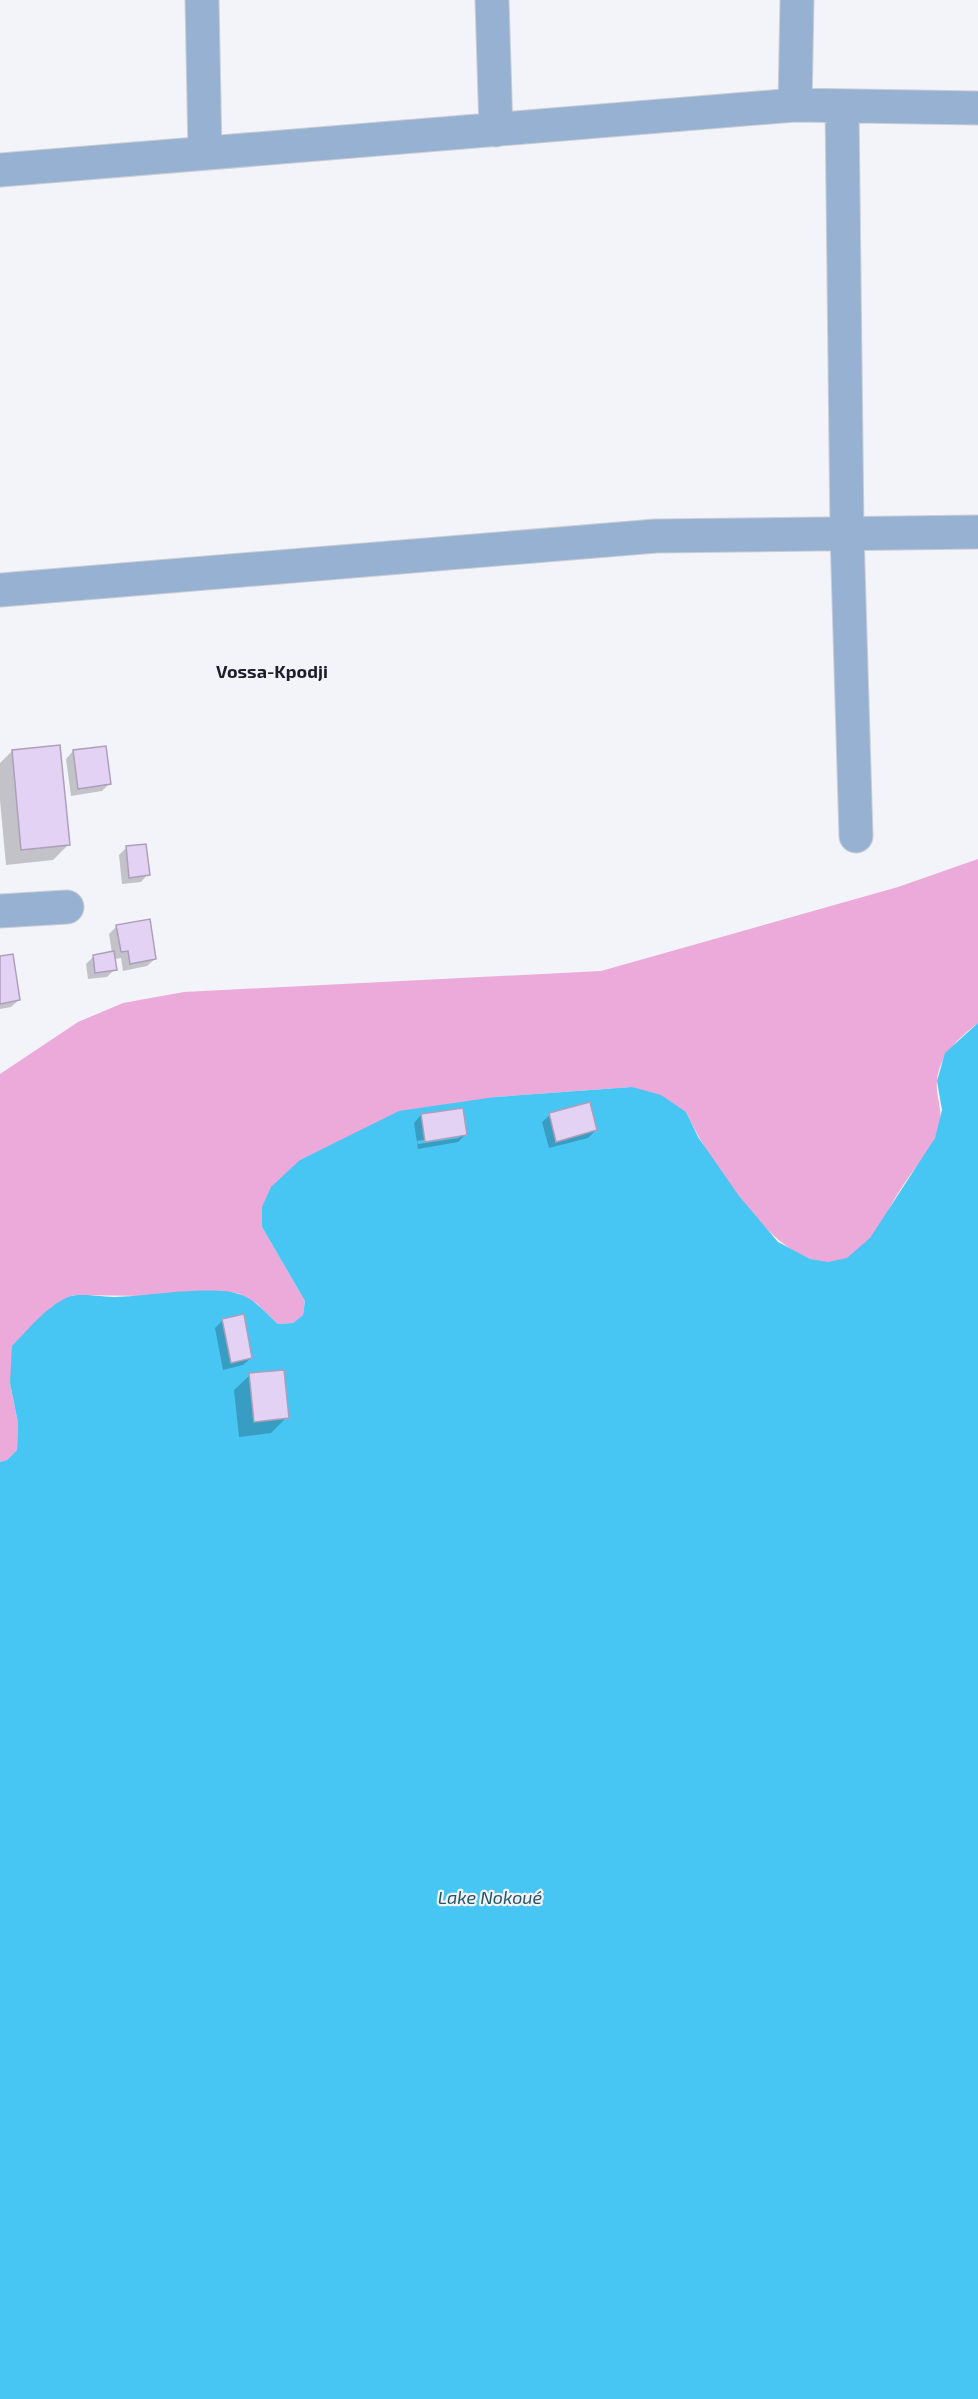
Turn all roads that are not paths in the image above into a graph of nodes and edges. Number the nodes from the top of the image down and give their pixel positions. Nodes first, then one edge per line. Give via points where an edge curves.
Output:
1 (202, 0) edge
2 (492, 0) edge
3 (797, 0) edge
4 (795, 105) junction
5 (842, 106) junction
6 (978, 108) edge
7 (496, 129) junction
8 (205, 153) junction
9 (0, 170) edge
10 (978, 532) edge
11 (847, 533) junction
12 (0, 590) edge
13 (856, 836) dead end
14 (67, 907) dead end
15 (0, 911) edge

1 - 8 street
2 - 7 street
3 - 4 street
4 - 5 street
4 - 7 street
5 - 6 street
5 - 11 street
7 - 8 street
8 - 9 street
10 - 11 street
11 - 12 street via 656,536
11 - 13 street
14 - 15 street

